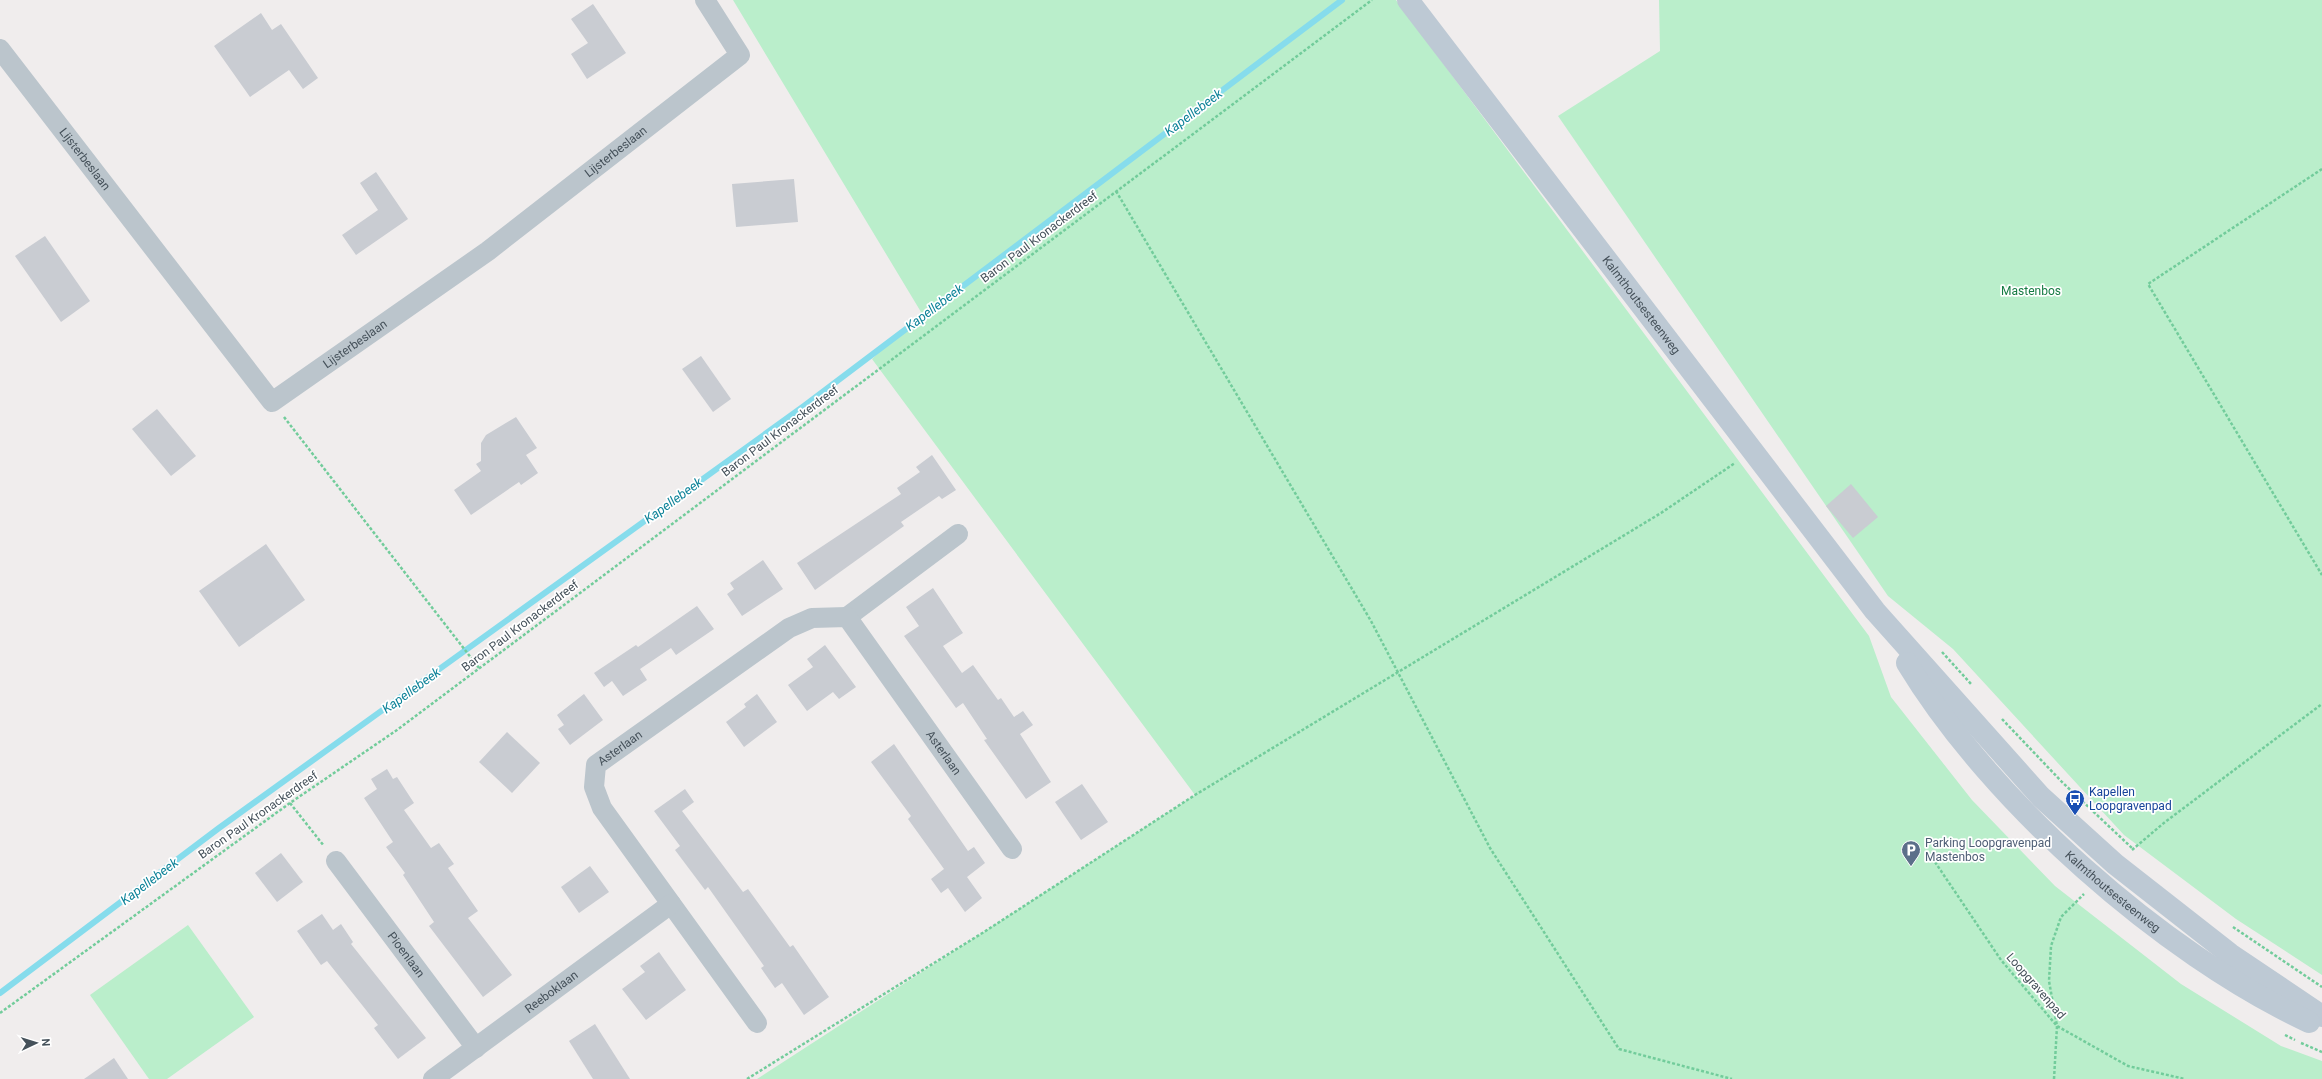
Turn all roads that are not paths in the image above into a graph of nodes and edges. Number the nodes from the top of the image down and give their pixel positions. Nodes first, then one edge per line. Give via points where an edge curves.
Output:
1 (704, 0) edge
2 (1408, 0) edge
3 (0, 49) edge
4 (958, 534) dead end
5 (1875, 611) junction
6 (847, 617) junction
7 (1012, 849) dead end
8 (336, 861) road end
9 (671, 904) junction
10 (2322, 1016) edge
11 (758, 1023) dead end
12 (2322, 1028) edge
13 (476, 1048) junction
14 (433, 1079) edge

1 - 3 street, Lijsterbeslaan via 740,55 488,251 272,402
2 - 5 main road, Kalmthoutsesteenweg
4 - 6 street
5 - 10 main road, Kalmthoutsesteenweg via 2041,797 2115,864 2230,954
5 - 12 main road, Kalmthoutsesteenweg via 1920,685 1972,752 2024,811 2098,880 2165,934 2237,984
6 - 7 street, Asterlaan
6 - 9 street, Asterlaan via 812,618 789,628 596,765 594,787 602,808
8 - 13 street, Pioenlaan
9 - 11 street, Asterlaan
9 - 13 street, Reeboklaan
13 - 14 street, Reeboklaan

